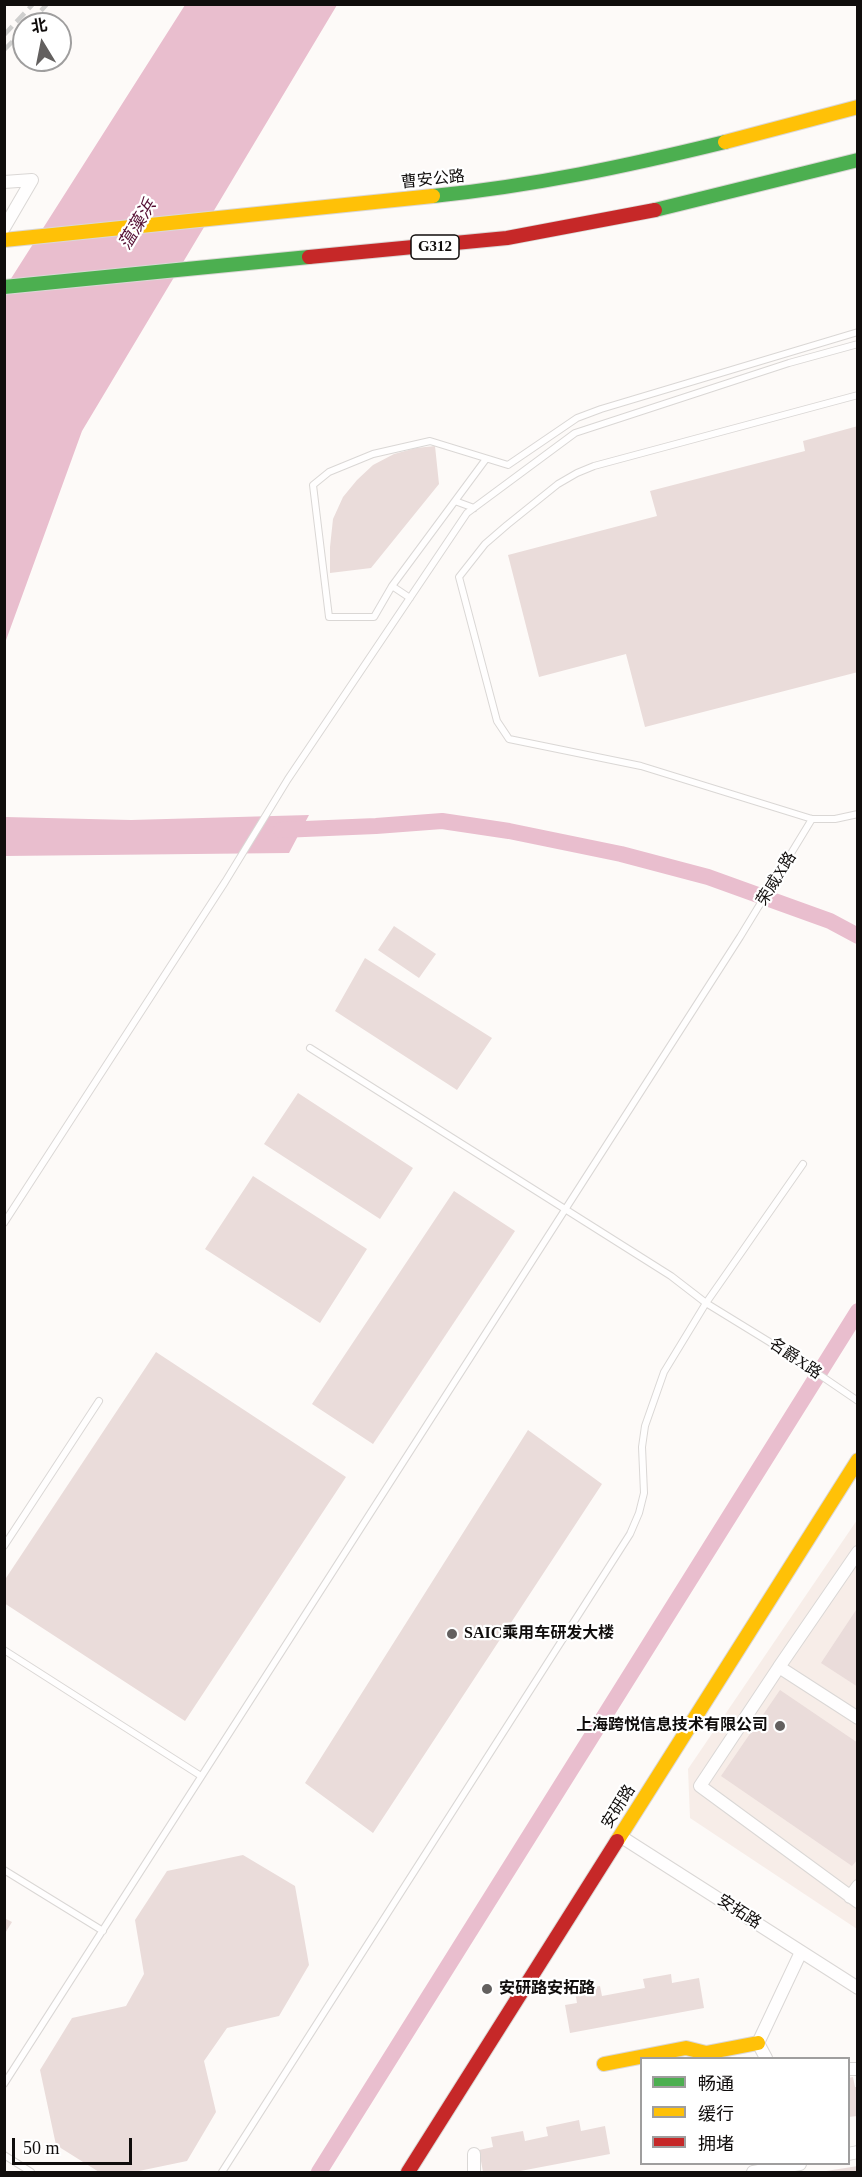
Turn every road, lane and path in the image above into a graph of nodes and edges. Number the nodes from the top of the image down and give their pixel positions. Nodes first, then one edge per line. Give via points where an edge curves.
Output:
1 (853, 108) edge
2 (858, 160) edge
3 (4, 182) edge
4 (4, 228) edge
5 (4, 240) edge
6 (4, 287) edge
7 (858, 332) edge
8 (858, 344) edge
9 (858, 395) edge
10 (486, 459) junction
11 (455, 501) junction
12 (474, 508) junction
13 (392, 586) junction
14 (410, 598) junction
15 (858, 814) edge
16 (812, 819) junction
17 (310, 1048) dead end
18 (803, 1164) dead end
19 (565, 1209) junction
20 (4, 1223) edge
21 (706, 1303) junction
22 (99, 1401) dead end
23 (858, 1401) edge
24 (857, 1463) edge
25 (4, 1546) edge
26 (858, 1552) edge
27 (4, 1650) edge
28 (779, 1667) junction
29 (858, 1718) edge
30 (201, 1776) junction
31 (620, 1836) junction
32 (4, 1870) edge
33 (858, 1886) edge
34 (854, 1899) edge
35 (103, 1931) junction
36 (801, 1952) junction
37 (858, 1988) edge
38 (758, 2043) junction
39 (765, 2057) edge
40 (604, 2064) dead end
41 (4, 2084) edge
42 (474, 2154) dead end
43 (4, 2155) edge
44 (790, 2165) edge
45 (31, 2172) edge
46 (222, 2172) edge
47 (408, 2172) edge
48 (474, 2172) edge
49 (753, 2172) edge

1 - 5 main road, 曹安公路 via 639,164 501,189
2 - 6 main road, G312 via 649,211 507,238
3 - 4 street via 32,180
7 - 10 lane via 577,418 508,465
8 - 12 lane via 575,433
9 - 16 lane via 577,473 485,544 459,577 497,721 509,739 641,766
10 - 11 lane
10 - 13 lane via 430,441 373,454 329,472 313,485 329,617 374,617
11 - 12 lane
11 - 13 lane
12 - 14 lane
13 - 14 lane
14 - 20 lane via 288,779
15 - 16 lane
16 - 19 lane, 荣威X路
17 - 19 lane, 名爵X路
18 - 21 lane
19 - 21 lane, 名爵X路
19 - 30 lane, 荣威X路
21 - 23 lane, 名爵X路
21 - 46 lane via 664,1372 653,1400 642,1447 644,1493 630,1533
22 - 25 lane
24 - 31 main road, 安研路
26 - 28 street
27 - 30 lane
28 - 29 street
28 - 34 street via 700,1786
30 - 35 lane, 荣威X路
31 - 36 street, 安拓路
31 - 47 main road, 安研路
32 - 35 lane
33 - 34 street
35 - 41 lane, 荣威X路
36 - 37 street, 安拓路
36 - 38 street
38 - 39 street
38 - 40 main road via 706,2053 686,2048
42 - 48 street
43 - 45 lane
44 - 49 street

